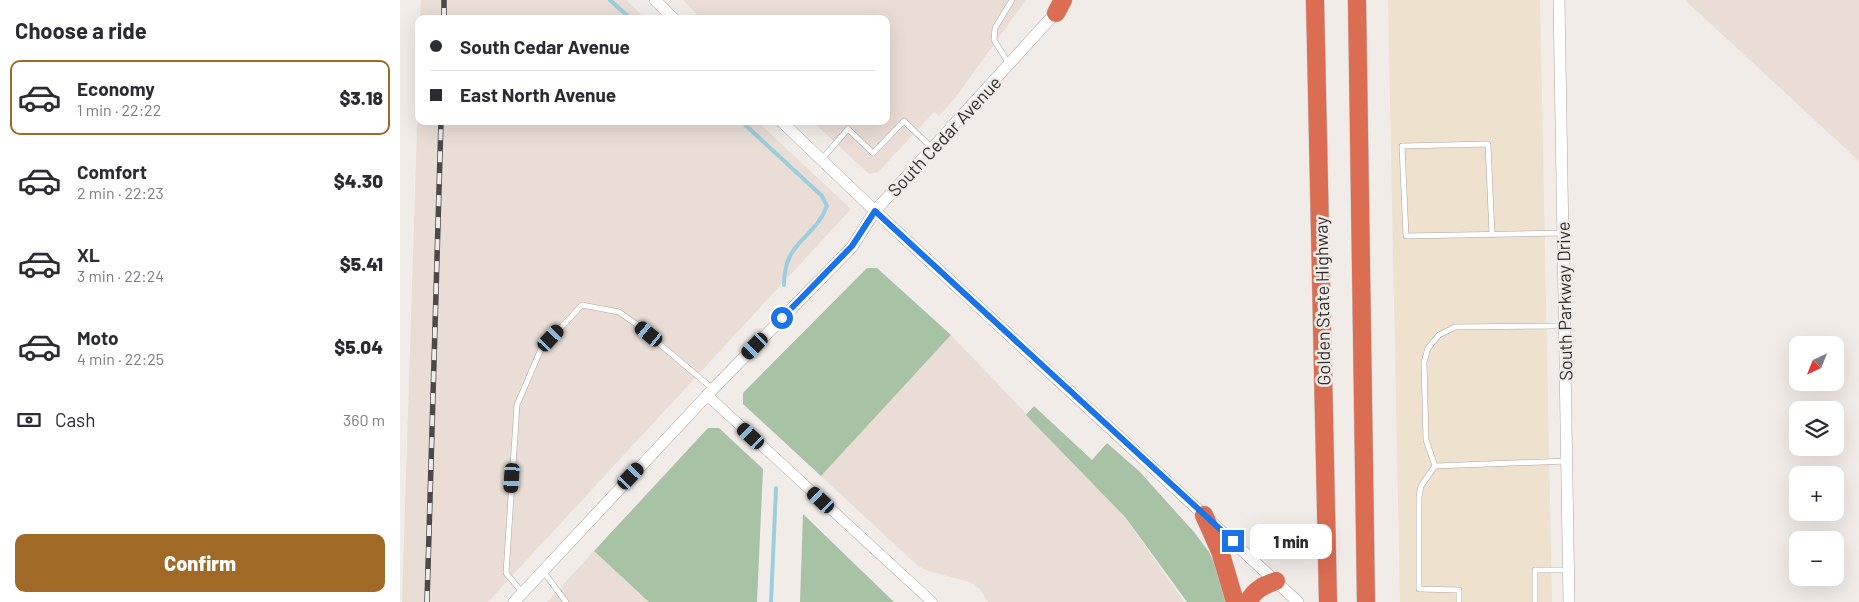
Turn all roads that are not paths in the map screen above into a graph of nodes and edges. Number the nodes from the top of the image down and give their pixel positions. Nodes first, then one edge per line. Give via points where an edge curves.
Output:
1 (655, 0) edge
2 (1012, 0) edge
3 (1068, 0) edge
4 (1315, 0) edge
5 (1357, 0) edge
6 (1559, 0) edge
7 (1059, 6) edge
8 (670, 15) edge
9 (1009, 64) junction
10 (785, 125) edge
11 (933, 149) junction
12 (821, 160) junction
13 (875, 211) junction
14 (1563, 233) junction
15 (1492, 234) junction
16 (1565, 326) junction
17 (710, 392) junction
18 (1567, 462) junction
19 (1435, 466) junction
20 (1204, 515) junction
21 (1568, 570) junction
22 (542, 571) junction
23 (1276, 581) junction
24 (522, 593) junction
25 (1297, 601) edge
26 (514, 602) edge
27 (566, 602) edge
28 (932, 602) edge
29 (1235, 602) edge
30 (1248, 602) edge
31 (1328, 602) edge
32 (1366, 602) edge
33 (1459, 602) edge
34 (1535, 602) edge
35 (1569, 602) edge

1 - 8 street
2 - 9 lane via 995,28 994,40
3 - 7 street, South Cedar Avenue
4 - 31 highway, Golden State Highway
5 - 32 highway
6 - 14 street, South Parkway Drive
7 - 9 street, South Cedar Avenue
9 - 11 street, South Cedar Avenue
10 - 12 street
11 - 12 lane via 904,121 874,153 848,129
11 - 13 street, South Cedar Avenue
12 - 13 street
13 - 17 street, South Cedar Avenue via 852,246
13 - 20 street
14 - 15 lane
14 - 16 street, South Parkway Drive
15 - 15 lane via 1406,236 1402,146 1488,144
16 - 18 street, South Parkway Drive
16 - 19 lane via 1455,327 1440,335 1428,348 1424,362 1426,440
17 - 22 street, South Cedar Avenue
17 - 24 lane via 625,316 582,304 541,349 518,405 506,573
17 - 28 street
18 - 19 lane
18 - 21 street, South Parkway Drive
19 - 33 lane via 1421,486 1419,497 1420,589 1459,590
20 - 23 street
20 - 29 highway via 1220,551
21 - 34 lane via 1535,570
21 - 35 street, South Parkway Drive
22 - 24 street, South Cedar Avenue
22 - 27 lane
23 - 25 street
23 - 30 highway via 1264,585
24 - 26 street, South Cedar Avenue

